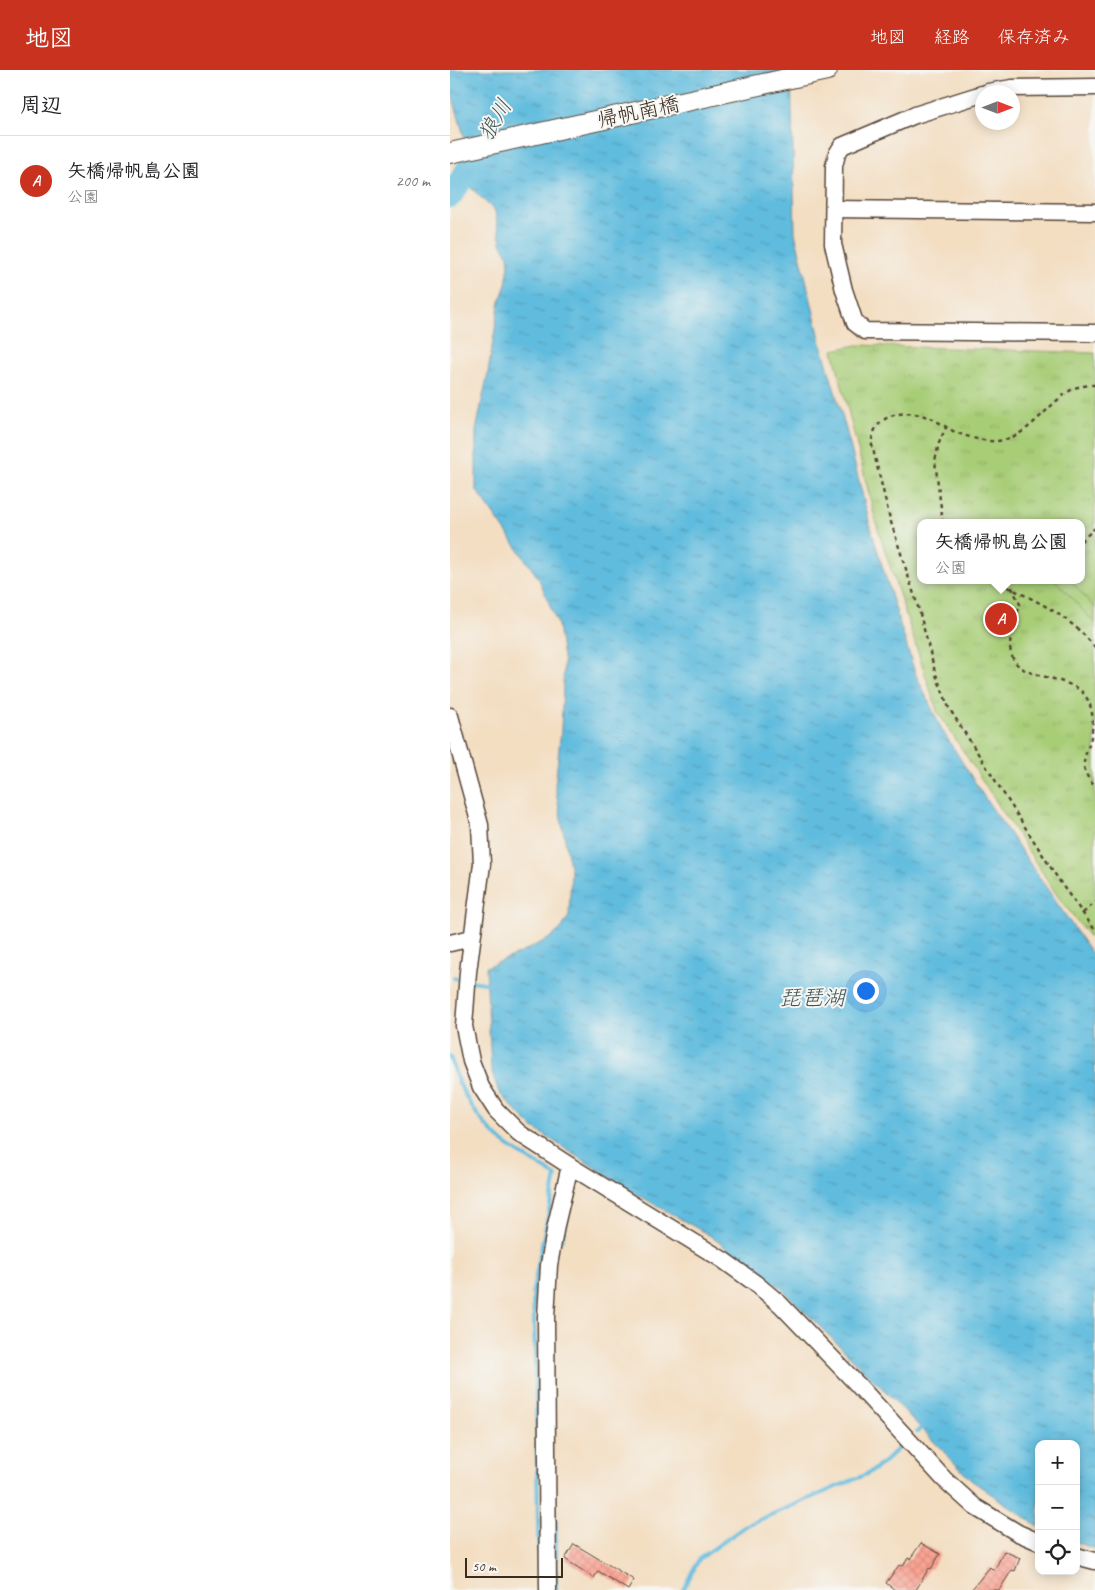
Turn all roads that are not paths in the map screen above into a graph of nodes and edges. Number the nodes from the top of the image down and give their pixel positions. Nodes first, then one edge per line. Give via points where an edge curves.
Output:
1 (827, 70) edge
2 (1020, 88) edge
3 (1095, 88) edge
4 (975, 96) edge
5 (450, 153) edge
6 (834, 209) junction
7 (1095, 212) edge
8 (1095, 333) edge
9 (450, 716) edge
10 (472, 938) junction
11 (450, 943) edge
12 (570, 1166) junction
13 (1035, 1540) edge
14 (1080, 1557) edge
15 (1095, 1561) edge
16 (548, 1590) edge

1 - 5 main road, 帰帆南橋
2 - 3 street
4 - 6 street via 915,115 842,146 836,154 834,166
6 - 7 street
6 - 8 street via 833,244 844,290 855,323 865,331
9 - 10 street via 480,825 482,864
10 - 11 street
10 - 12 street via 464,1026 481,1086 496,1110 520,1133
12 - 13 street via 755,1283 780,1304 944,1479 976,1507
12 - 16 street via 548,1266
14 - 15 street

